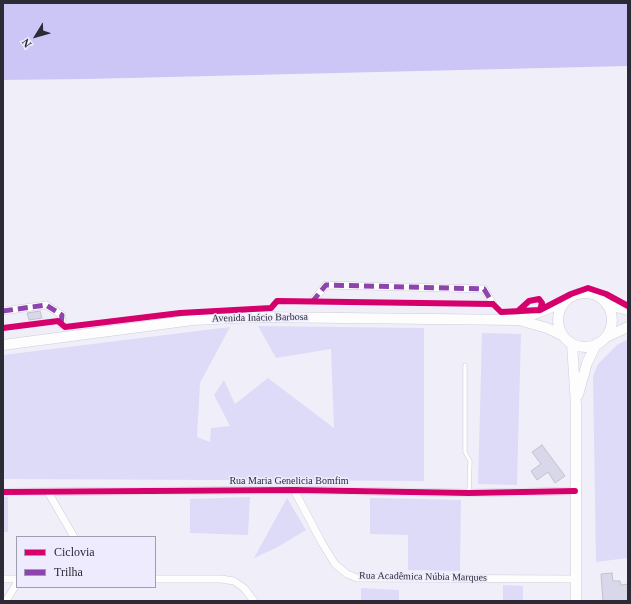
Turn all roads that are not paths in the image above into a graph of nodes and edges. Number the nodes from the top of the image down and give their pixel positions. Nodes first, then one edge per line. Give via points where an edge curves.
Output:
1 (312, 302) dead end
2 (564, 302) junction
3 (493, 304) dead end
4 (607, 305) junction
5 (628, 310) edge
6 (3, 311) edge
7 (519, 320) junction
8 (61, 324) dead end
9 (628, 327) edge
10 (562, 335) junction
11 (606, 337) junction
12 (572, 344) junction
13 (596, 344) junction
14 (3, 345) edge
15 (465, 364) dead end
16 (576, 405) junction
17 (294, 490) junction
18 (3, 492) edge
19 (48, 492) junction
20 (575, 492) junction
21 (469, 493) junction
22 (73, 536) edge
23 (3, 579) edge
24 (16, 579) edge
25 (156, 579) edge
26 (575, 579) junction
27 (16, 585) edge
28 (6, 601) edge
29 (254, 601) edge
30 (576, 601) edge

1 - 3 street via 326,285 484,289
2 - 4 main road via 582,292 596,295
2 - 7 main road, Avenida Inácio Barbosa
2 - 10 main road via 558,314
4 - 5 main road
4 - 11 main road via 612,318 610,331
6 - 8 street via 46,305 62,315
7 - 10 main road, Avenida Inácio Barbosa
7 - 14 main road, Avenida Inácio Barbosa via 311,317 201,320
9 - 11 main road
10 - 12 main road
11 - 13 main road
12 - 13 main road via 584,347
12 - 16 main road
13 - 16 main road via 587,363
15 - 21 lane via 465,452 470,461
16 - 20 main road
17 - 19 street, Rua Maria Genelicia Bomfim
17 - 21 street, Rua Maria Genelicia Bomfim
17 - 26 street, Rua Acadêmica Núbia Marques via 335,564 357,578
18 - 19 street, Rua Maria Genelicia Bomfim
19 - 22 street
20 - 21 street, Rua Maria Genelicia Bomfim
20 - 26 main road
23 - 24 street
25 - 29 street via 234,581 244,588
26 - 30 main road
27 - 28 street

